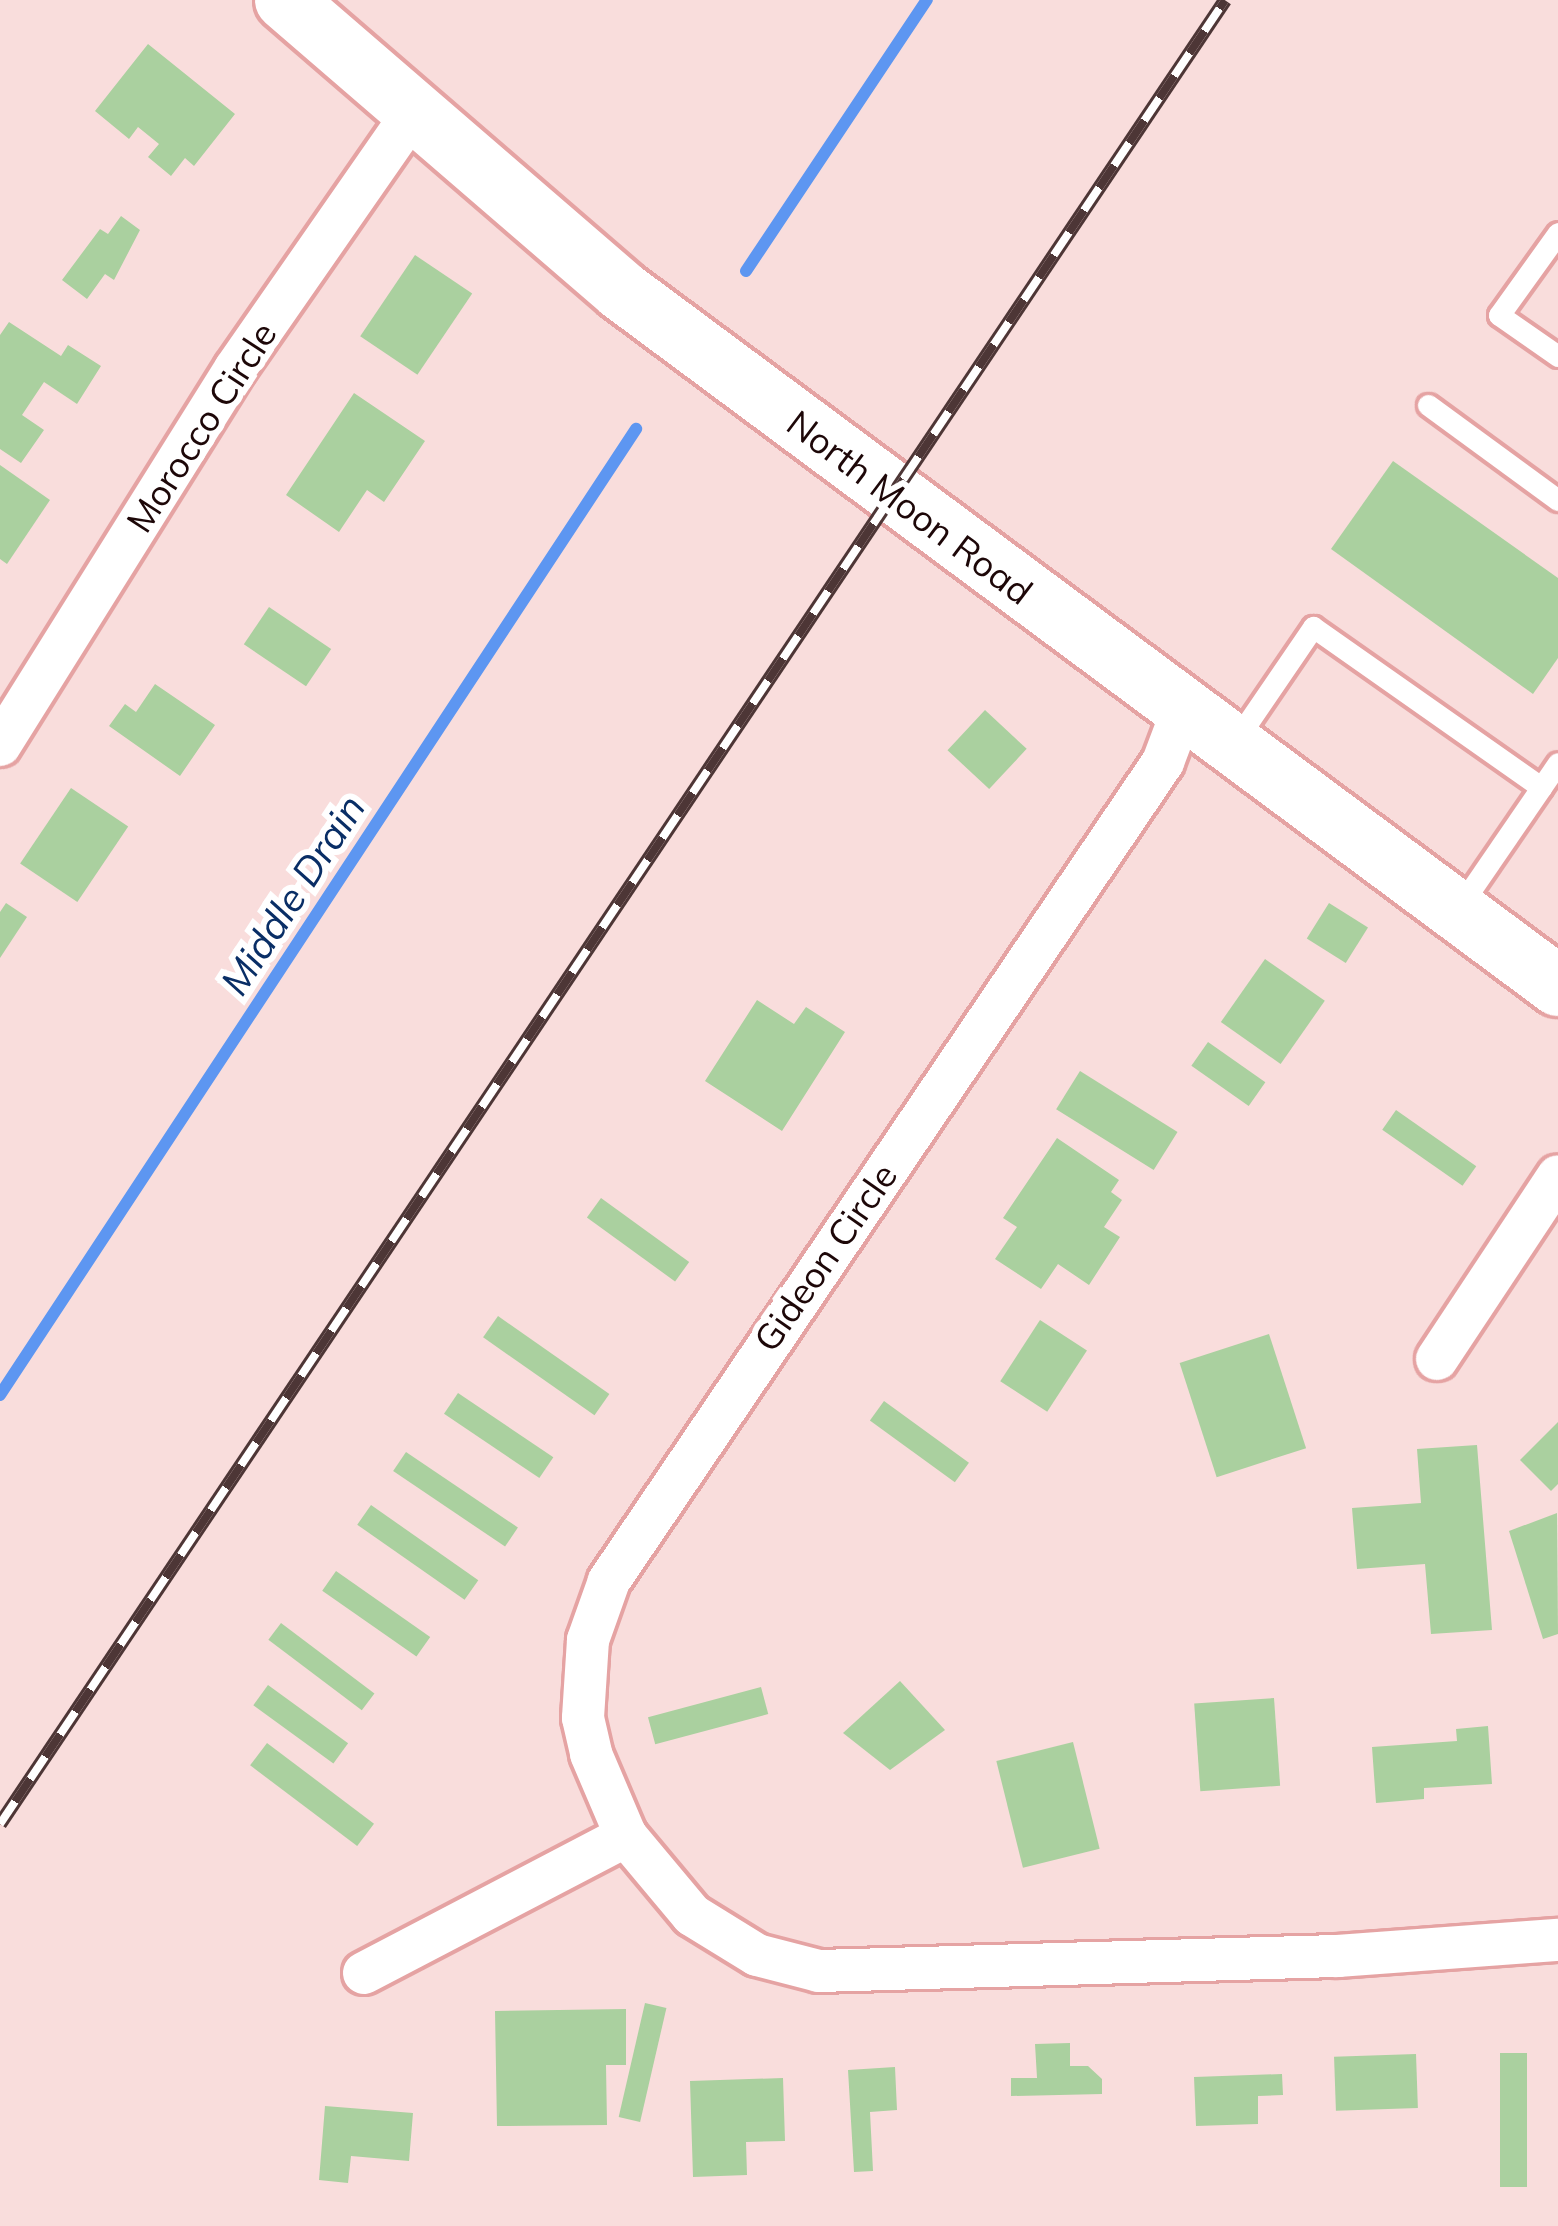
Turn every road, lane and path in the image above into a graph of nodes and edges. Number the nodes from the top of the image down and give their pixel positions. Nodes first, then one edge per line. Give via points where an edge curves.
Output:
1 (307, 8) edge
2 (411, 116) junction
3 (1558, 233) edge
4 (1558, 356) edge
5 (1428, 405) dead end
6 (1558, 500) edge
7 (1183, 709) junction
8 (0, 745) edge
9 (1232, 745) junction
10 (1558, 764) edge
11 (1541, 787) junction
12 (1456, 911) junction
13 (1558, 986) edge
14 (1558, 1176) edge
15 (1437, 1359) dead end
16 (626, 1836) junction
17 (1558, 1940) edge
18 (364, 1973) dead end

1 - 2 street, North Moon Road
2 - 7 street, North Moon Road via 646,309
2 - 8 street, Morocco Circle via 235,369
3 - 4 lane via 1499,315
5 - 6 lane
7 - 9 street, North Moon Road
7 - 16 street, Gideon Circle via 1163,762 609,1581 588,1640 584,1718 608,1806
9 - 11 lane via 1313,627
9 - 12 street, North Moon Road
10 - 11 lane
11 - 12 lane
12 - 13 street, North Moon Road
14 - 15 street
16 - 17 street, Gideon Circle via 692,1915 757,1955 819,1972 1338,1956
16 - 18 street

